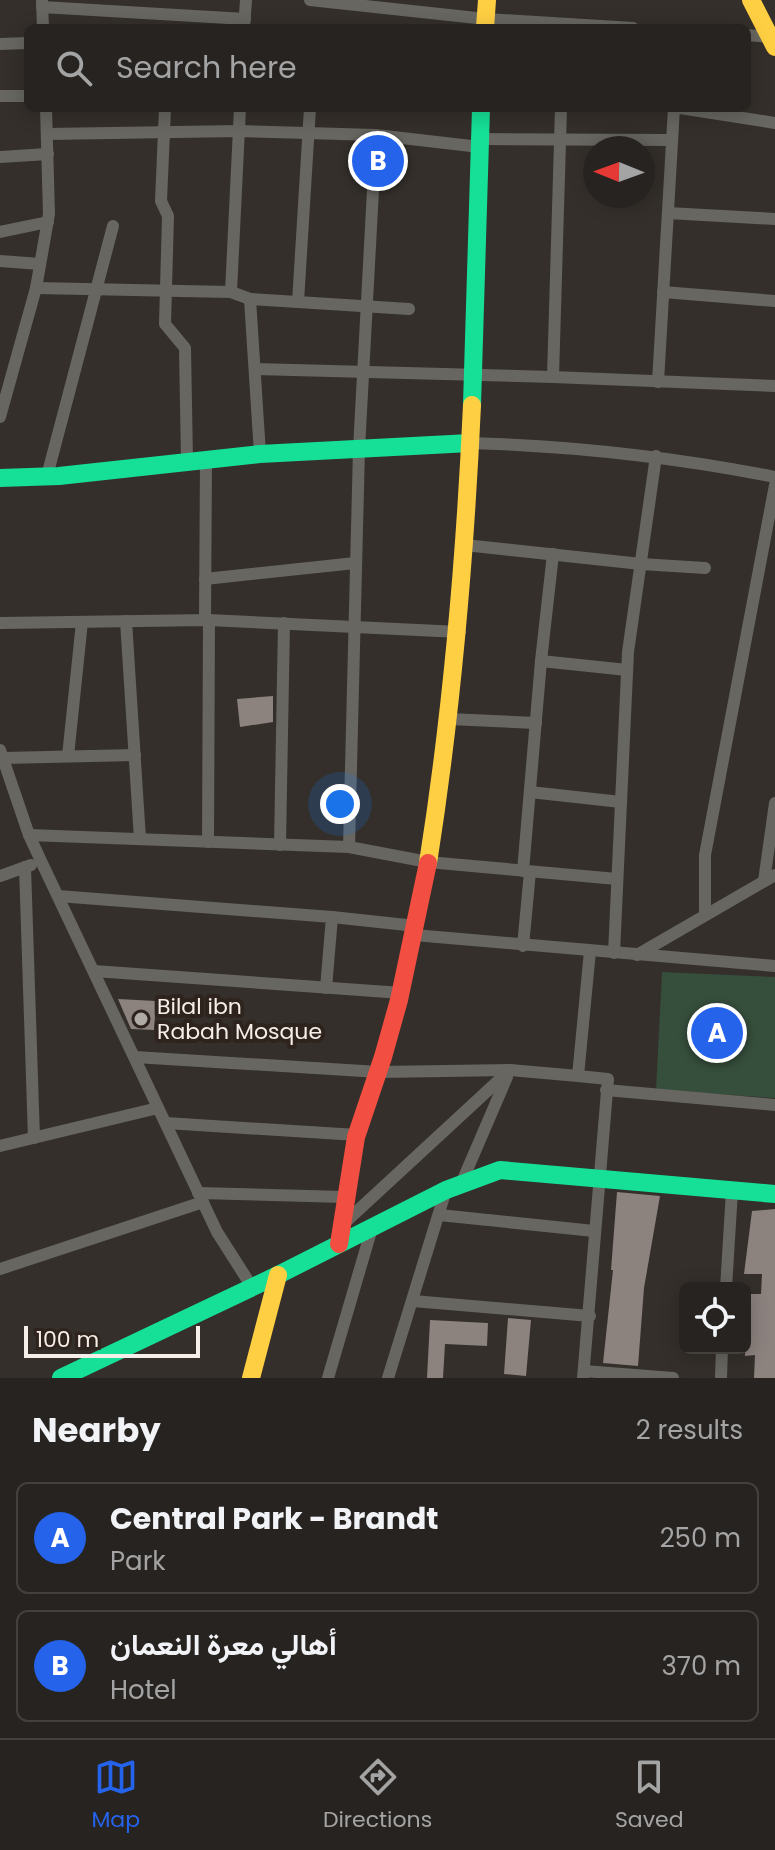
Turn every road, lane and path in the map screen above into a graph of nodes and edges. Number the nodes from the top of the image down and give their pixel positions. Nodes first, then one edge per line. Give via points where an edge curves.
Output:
1 (246, 0) edge
2 (310, 0) edge
3 (751, 0) edge
4 (352, 2) edge
5 (42, 4) edge
6 (147, 7) edge
7 (486, 16) edge
8 (169, 21) edge
9 (244, 23) edge
10 (43, 24) edge
11 (551, 24) edge
12 (771, 34) edge
13 (751, 35) edge
14 (24, 43) edge
15 (0, 44) edge
16 (0, 96) edge
17 (24, 96) edge
18 (46, 112) edge
19 (165, 112) edge
20 (240, 112) edge
21 (310, 112) edge
22 (481, 112) edge
23 (561, 112) edge
24 (682, 112) edge
25 (708, 112) edge
26 (775, 123) edge
27 (239, 131) junction
28 (164, 132) junction
29 (309, 133) junction
30 (47, 134) junction
31 (376, 135) junction
32 (672, 140) junction
33 (561, 141) junction
34 (480, 143) junction
35 (48, 154) junction
36 (0, 157) edge
37 (668, 213) junction
38 (775, 219) edge
39 (48, 222) junction
40 (113, 226) dead end
41 (0, 232) edge
42 (0, 261) edge
43 (40, 264) junction
44 (36, 288) junction
45 (94, 290) junction
46 (165, 291) junction
47 (231, 292) junction
48 (663, 292) junction
49 (250, 299) junction
50 (775, 301) edge
51 (298, 302) junction
52 (367, 307) junction
53 (409, 309) dead end
54 (255, 369) junction
55 (363, 373) junction
56 (474, 376) junction
57 (553, 377) junction
58 (658, 382) junction
59 (775, 386) edge
60 (0, 417) edge
61 (470, 443) junction
62 (359, 449) junction
63 (260, 454) junction
64 (656, 456) junction
65 (197, 460) junction
66 (47, 476) junction
67 (775, 477) edge
68 (0, 478) edge
69 (775, 485) edge
70 (465, 545) junction
71 (553, 554) junction
72 (355, 563) junction
73 (641, 564) junction
74 (705, 568) dead end
75 (205, 579) junction
76 (207, 620) junction
77 (126, 621) junction
78 (82, 622) junction
79 (0, 623) edge
80 (284, 623) junction
81 (353, 626) junction
82 (460, 632) junction
83 (541, 661) junction
84 (627, 670) junction
85 (449, 719) junction
86 (536, 723) junction
87 (2, 754) edge
88 (135, 755) junction
89 (68, 756) junction
90 (530, 792) junction
91 (621, 802) junction
92 (775, 803) edge
93 (29, 835) junction
94 (140, 839) junction
95 (208, 842) junction
96 (280, 845) junction
97 (349, 847) junction
98 (41, 861) junction
99 (428, 862) junction
100 (25, 867) junction
101 (527, 872) junction
102 (0, 876) edge
103 (770, 878) edge
104 (617, 879) junction
105 (58, 896) junction
106 (705, 915) junction
107 (332, 917) junction
108 (415, 930) junction
109 (523, 946) junction
110 (590, 951) junction
111 (614, 953) junction
112 (637, 955) junction
113 (775, 966) edge
114 (94, 971) junction
115 (326, 988) junction
116 (402, 993) junction
117 (135, 1057) junction
118 (510, 1070) junction
119 (379, 1072) junction
120 (578, 1076) junction
121 (606, 1090) junction
122 (775, 1105) edge
123 (158, 1108) junction
124 (166, 1123) junction
125 (357, 1135) junction
126 (34, 1138) junction
127 (0, 1146) edge
128 (598, 1180) junction
129 (454, 1187) junction
130 (732, 1191) junction
131 (775, 1194) edge
132 (200, 1197) junction
133 (344, 1197) junction
134 (439, 1215) junction
135 (372, 1228) junction
136 (594, 1231) junction
137 (340, 1236) junction
138 (0, 1269) edge
139 (278, 1275) junction
140 (726, 1282) edge
141 (252, 1287) junction
142 (413, 1301) junction
143 (590, 1316) junction
144 (722, 1354) edge
145 (584, 1374) edge
146 (61, 1378) edge
147 (251, 1378) edge
148 (328, 1378) edge
149 (388, 1378) edge
150 (664, 1378) edge
151 (673, 1378) edge
152 (721, 1378) edge

1 - 9 street
2 - 4 street
3 - 12 street
4 - 7 street
5 - 6 street
5 - 10 street
6 - 8 street
7 - 11 street
8 - 9 street
12 - 13 street
14 - 15 street
16 - 17 street
18 - 30 street
19 - 28 street
20 - 27 street
21 - 29 street
22 - 34 street
23 - 33 street
24 - 32 street
25 - 26 street
27 - 28 street
27 - 29 street
27 - 47 street
28 - 30 street
28 - 46 street
29 - 31 street
29 - 51 street
30 - 35 street
31 - 34 street
31 - 52 street
32 - 33 street
32 - 37 street
33 - 34 street
33 - 57 street
34 - 56 street
35 - 36 street
35 - 39 street
37 - 38 street
37 - 48 street
39 - 41 street
39 - 43 street
40 - 45 street
42 - 43 street
43 - 44 street
44 - 45 street
44 - 60 street
45 - 46 street
45 - 66 street
46 - 47 street
46 - 65 street via 165,324 185,348
47 - 49 street
48 - 50 street
48 - 58 street
49 - 51 street
49 - 54 street
51 - 52 street
52 - 53 street
52 - 55 street
54 - 55 street
54 - 63 street
55 - 56 street
55 - 62 street
56 - 57 street
56 - 61 street
57 - 58 street
58 - 59 street
61 - 62 street
61 - 64 street
61 - 70 street
62 - 63 street
62 - 72 street
63 - 65 street
64 - 67 street
64 - 73 street
65 - 66 street
65 - 75 street
66 - 68 street
69 - 106 street via 705,855
70 - 71 street
70 - 82 street
71 - 73 street
71 - 83 street
72 - 75 street
72 - 81 street
73 - 74 street
73 - 84 street
75 - 76 street
76 - 77 street
76 - 80 street
76 - 95 street
77 - 78 street
77 - 88 street
78 - 79 street
78 - 89 street
80 - 81 street
80 - 96 street
81 - 82 street
81 - 97 street
82 - 85 street
83 - 84 street
83 - 86 street
84 - 91 street
85 - 86 street
85 - 99 street
86 - 90 street
87 - 89 street
87 - 93 street
88 - 89 street
88 - 94 street
90 - 91 street
90 - 101 street
91 - 104 street
92 - 103 street
93 - 94 street
93 - 98 street
94 - 95 street
95 - 96 street
96 - 97 street
97 - 99 street
98 - 100 street
98 - 105 street
99 - 101 street
99 - 108 street
100 - 102 street
100 - 126 street
101 - 104 street
101 - 109 street
103 - 106 street
104 - 111 street
105 - 107 street
105 - 114 street
106 - 112 street
107 - 108 street
107 - 115 street
108 - 109 street
108 - 116 street
109 - 110 street
110 - 111 street
110 - 120 street
111 - 112 street
112 - 113 street
114 - 115 street
114 - 117 street
115 - 116 street
116 - 119 street
117 - 119 street
117 - 123 street
118 - 119 street
118 - 120 street
118 - 129 street
118 - 137 street
119 - 125 street
120 - 121 street via 608,1079
121 - 122 street
121 - 128 street
123 - 124 street
123 - 126 street
124 - 125 street
124 - 132 street
125 - 133 street
126 - 127 street
128 - 129 street via 500,1170
128 - 130 street
128 - 136 street
129 - 134 street
129 - 135 street
130 - 131 street
130 - 140 street
132 - 133 street
132 - 138 street
132 - 141 street
133 - 137 street
134 - 136 street
134 - 142 street
135 - 137 street
135 - 148 street
136 - 143 street
137 - 139 street
139 - 141 street
139 - 147 street
141 - 146 street
142 - 143 street
142 - 149 street
143 - 145 street
144 - 152 street
145 - 150 street
150 - 151 street

